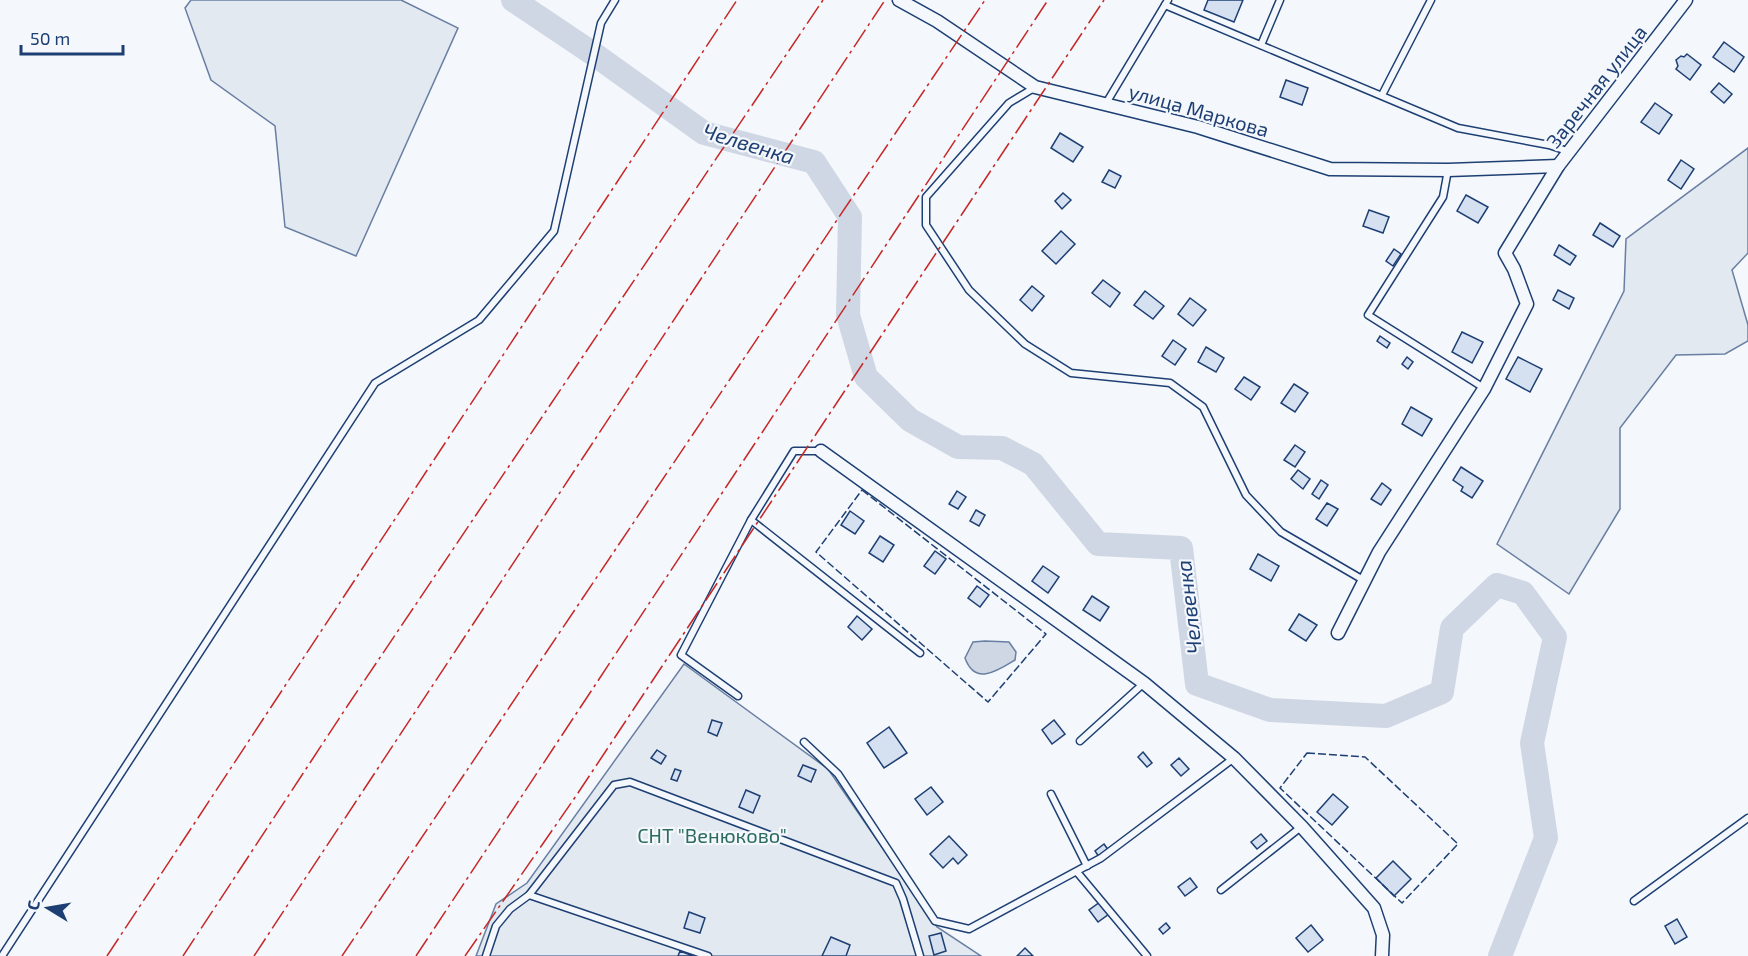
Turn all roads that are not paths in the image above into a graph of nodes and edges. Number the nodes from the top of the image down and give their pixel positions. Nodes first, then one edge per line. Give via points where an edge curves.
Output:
1 (615, 0) edge
2 (899, 0) edge
3 (1280, 0) edge
4 (1431, 0) edge
5 (1686, 0) edge
6 (1167, 2) edge
7 (1261, 45) junction
8 (1035, 87) junction
9 (1382, 95) junction
10 (1105, 105) junction
11 (1571, 152) junction
12 (1558, 166) junction
13 (1448, 170) junction
14 (1484, 389) junction
15 (822, 451) joint
16 (751, 520) junction
17 (1365, 581) junction
18 (1338, 633) dead end
19 (920, 653) dead end
20 (1144, 683) junction
21 (738, 696) dead end
22 (1080, 741) dead end
23 (804, 742) dead end
24 (1234, 758) junction
25 (1051, 794) dead end
26 (1748, 818) edge
27 (1302, 826) junction
28 (1088, 867) junction
29 (1077, 872) junction
30 (1221, 890) dead end
31 (529, 895) junction
32 (1634, 901) dead end
33 (2, 956) edge
34 (486, 956) edge
35 (708, 956) edge
36 (920, 956) edge
37 (1147, 956) edge
38 (1382, 956) edge

1 - 33 lane via 602,23 554,231 478,320 375,383
2 - 8 street
3 - 7 lane
4 - 9 lane
5 - 11 street, Заречная улица
6 - 7 lane
6 - 10 lane, улица Маркова
7 - 9 lane
8 - 10 street
8 - 17 lane via 1009,104 926,197 926,225 969,290 1025,344 1071,373 1170,383 1203,407 1246,495 1281,531
9 - 11 lane via 1458,128
10 - 13 street, улица Маркова via 1198,127 1330,169
11 - 12 street, Заречная улица
12 - 13 street, улица Маркова
12 - 14 street, Заречная улица via 1505,254 1527,304
13 - 14 lane via 1443,197 1368,315
14 - 17 street via 1379,552
15 - 16 lane via 794,451
15 - 20 street
16 - 19 lane
16 - 21 lane via 681,655
17 - 18 street
20 - 22 lane
20 - 24 street
23 - 29 lane via 838,774 935,921 969,929
24 - 27 street
24 - 28 lane
25 - 28 lane
26 - 32 lane
27 - 30 lane
27 - 38 street via 1374,908 1383,935
28 - 29 lane
29 - 37 lane
31 - 34 lane via 496,926
31 - 35 lane
31 - 36 lane via 614,785 630,782 896,883

